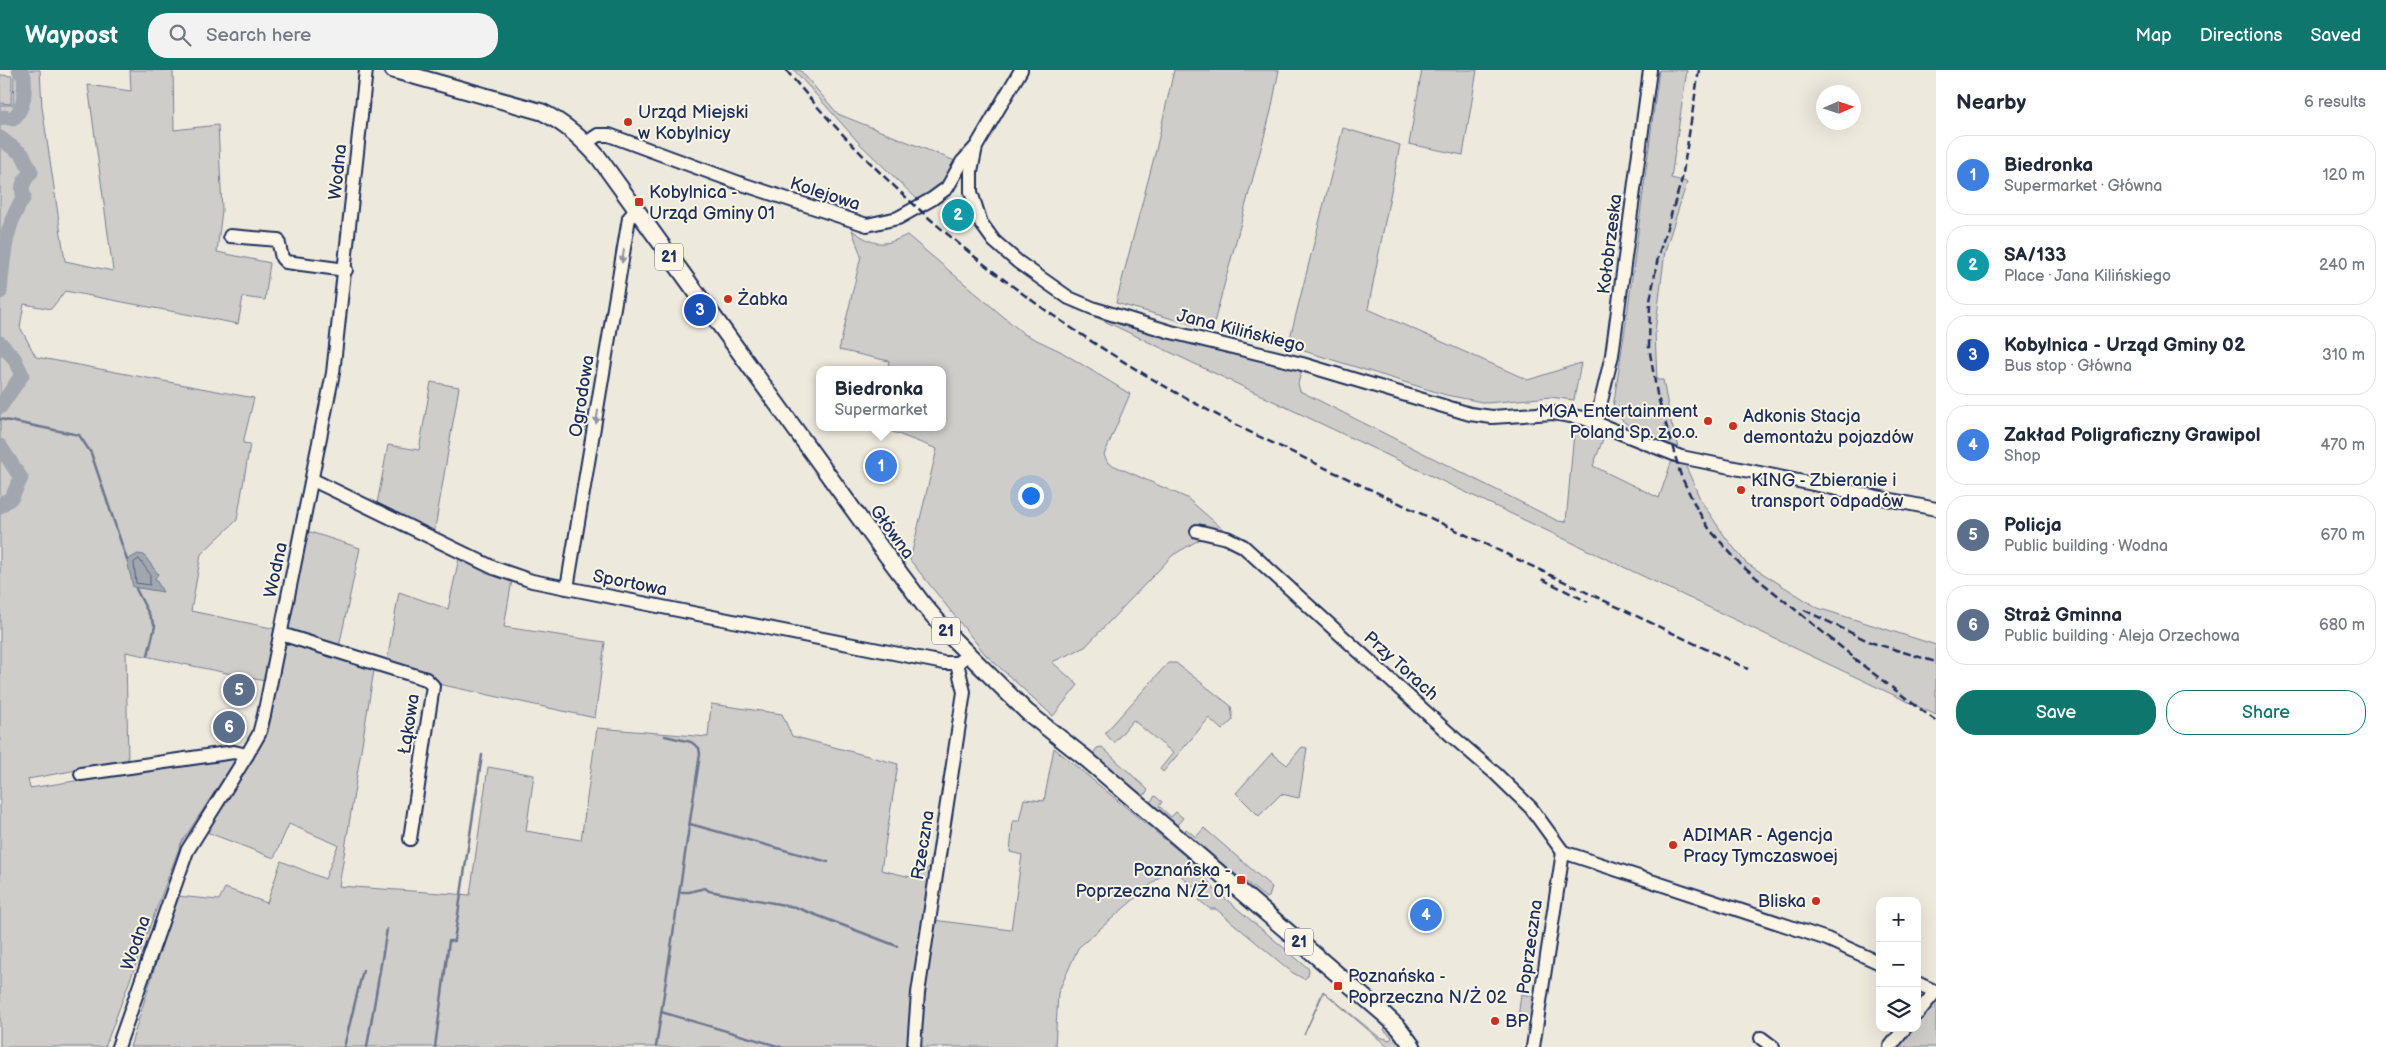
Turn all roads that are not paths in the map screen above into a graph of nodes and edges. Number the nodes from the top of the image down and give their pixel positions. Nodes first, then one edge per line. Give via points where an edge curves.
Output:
1 (366, 70) edge
2 (394, 70) edge
3 (1021, 70) edge
4 (1650, 70) edge
5 (586, 143) junction
6 (976, 147) junction
7 (636, 210) junction
8 (230, 236) dead end
9 (346, 270) junction
10 (1596, 422) junction
11 (313, 480) junction
12 (1936, 509) edge
13 (1197, 531) dead end
14 (567, 588) junction
15 (281, 634) junction
16 (963, 659) junction
17 (247, 756) junction
18 (81, 774) dead end
19 (410, 839) dead end
20 (1563, 852) junction
21 (1876, 961) edge
22 (1921, 985) edge
23 (1936, 992) edge
24 (1921, 1009) edge
25 (1902, 1032) edge
26 (1762, 1038) dead end
27 (1411, 1043) edge
28 (118, 1047) edge
29 (914, 1047) edge
30 (1422, 1047) edge
31 (1534, 1047) edge
32 (1773, 1047) edge
33 (1890, 1047) edge

1 - 9 street, Wodna
2 - 5 main road, 21 via 542,112 559,120
3 - 6 street
4 - 10 street, Kołobrzeska via 1613,346
5 - 6 street, Kolejowa via 598,135 609,135 779,197 867,225 898,218 937,196 947,188 962,162
5 - 7 main road, Główna / 21
6 - 10 street, Jana Kilińskiego via 971,192 987,231 1018,262 1082,304 1171,332 1302,364 1470,414 1492,417 1553,413
7 -> 14 street, Ogrodowa via 630,218
7 - 16 main road, Główna / 21
8 - 9 street via 278,240 282,258 289,263
9 - 11 street, Wodna via 333,373
10 - 12 street, Jana Kilińskiego via 1681,457
11 - 14 street, Sportowa via 494,568
11 - 15 street, Wodna
13 - 20 street, Przy Torach via 1227,538 1243,546 1496,774 1531,808
14 - 16 street, Sportowa via 944,663
15 - 17 street, Wodna via 262,724
15 - 19 street, Łąkowa via 426,679 433,686
16 - 27 main road, Główna / 21 via 1187,846 1385,1016
16 - 29 street, Rzeczna via 964,692 920,983
17 - 18 street via 234,752
17 - 28 street, Wodna via 187,851
20 - 21 street via 1827,939
20 - 31 street, Poprzeczna
22 - 23 street
23 - 24 street
25 - 33 street
26 - 32 street
27 - 30 main road, 21

